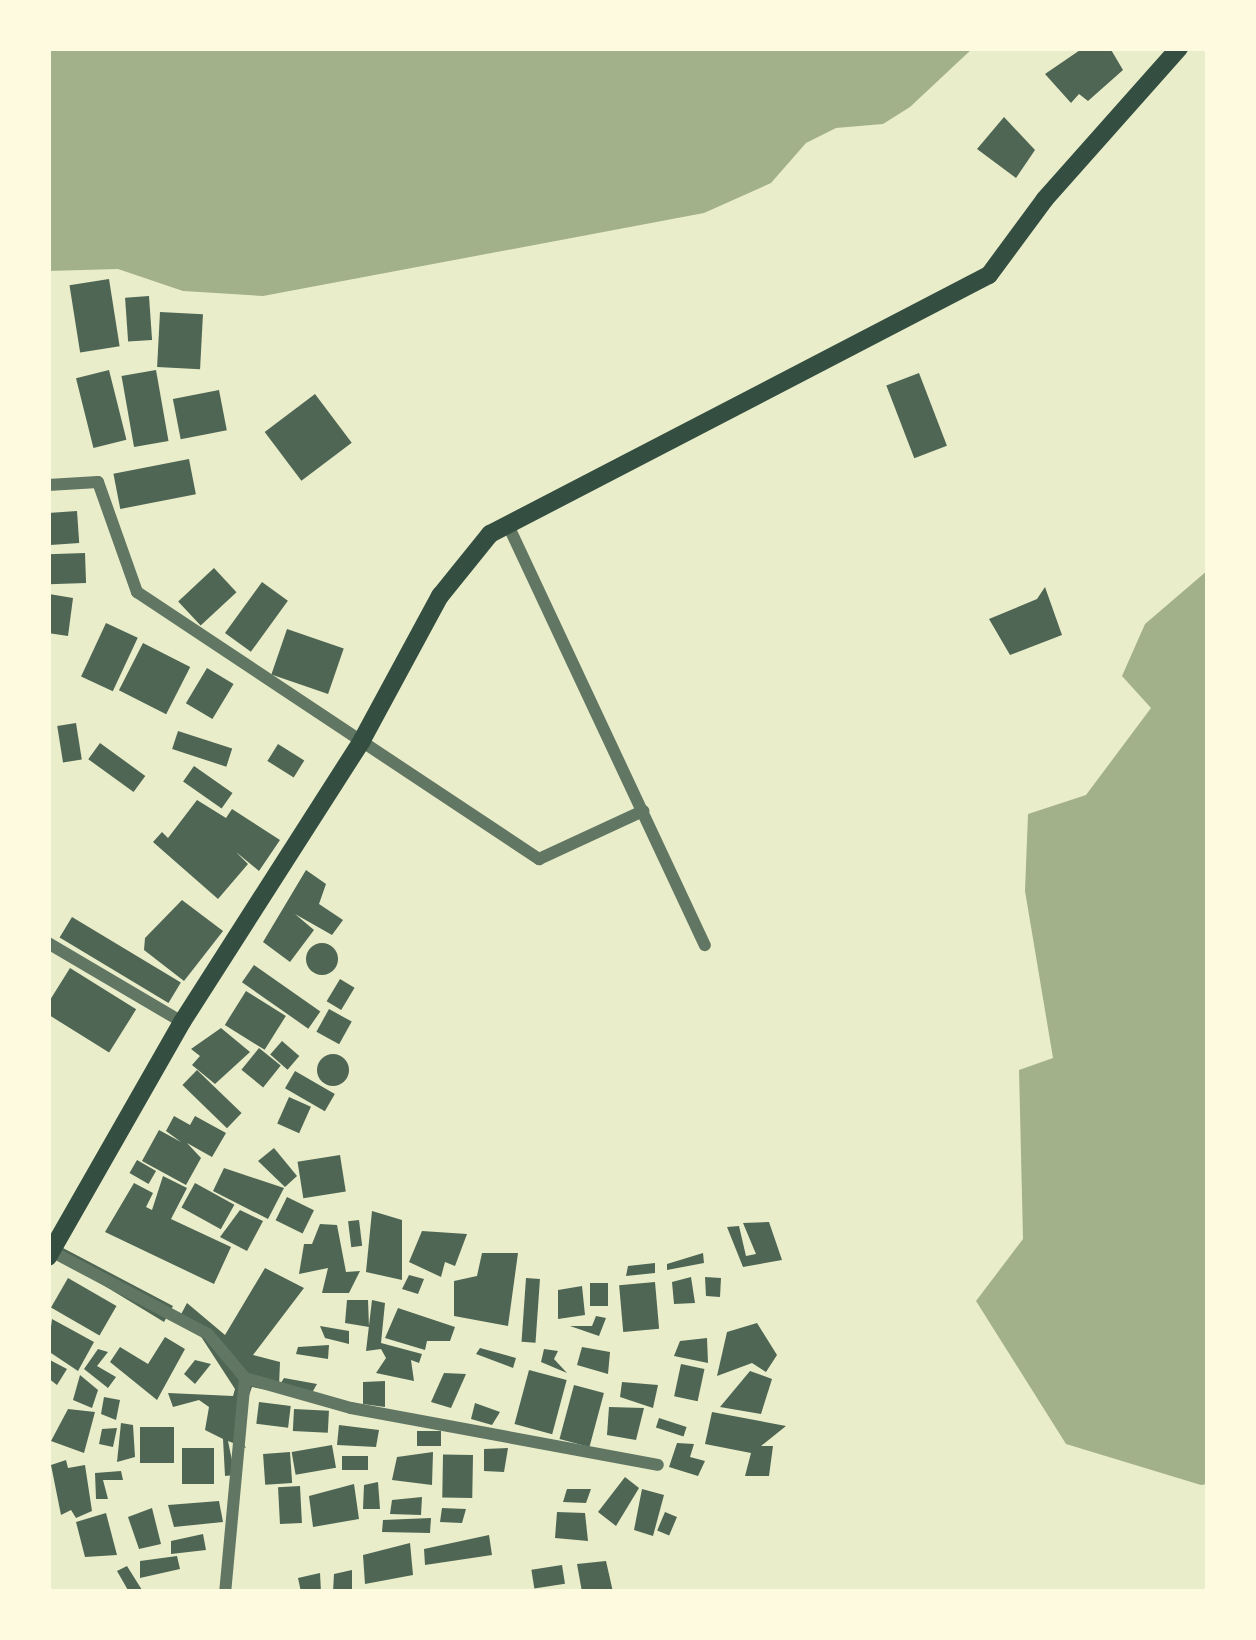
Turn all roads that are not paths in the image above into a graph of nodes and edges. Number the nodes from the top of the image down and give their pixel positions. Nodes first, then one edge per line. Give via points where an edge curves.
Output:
1 (1179, 48) edge
2 (48, 485) edge
3 (508, 526) junction
4 (362, 740) junction
5 (643, 811) junction
6 (48, 943) edge
7 (705, 945) dead end
8 (182, 1022) junction
9 (50, 1254) edge
10 (245, 1378) junction
11 (658, 1465) dead end
12 (225, 1592) edge

1 - 3 main road via 988,275
2 - 4 street via 98,482 137,592
3 - 4 main road via 490,534 440,596
3 - 5 street
4 - 5 street via 539,859
4 - 8 main road
5 - 7 street
6 - 8 street
8 - 9 main road
9 - 10 street via 208,1334
10 - 11 street via 351,1408
10 - 12 street

